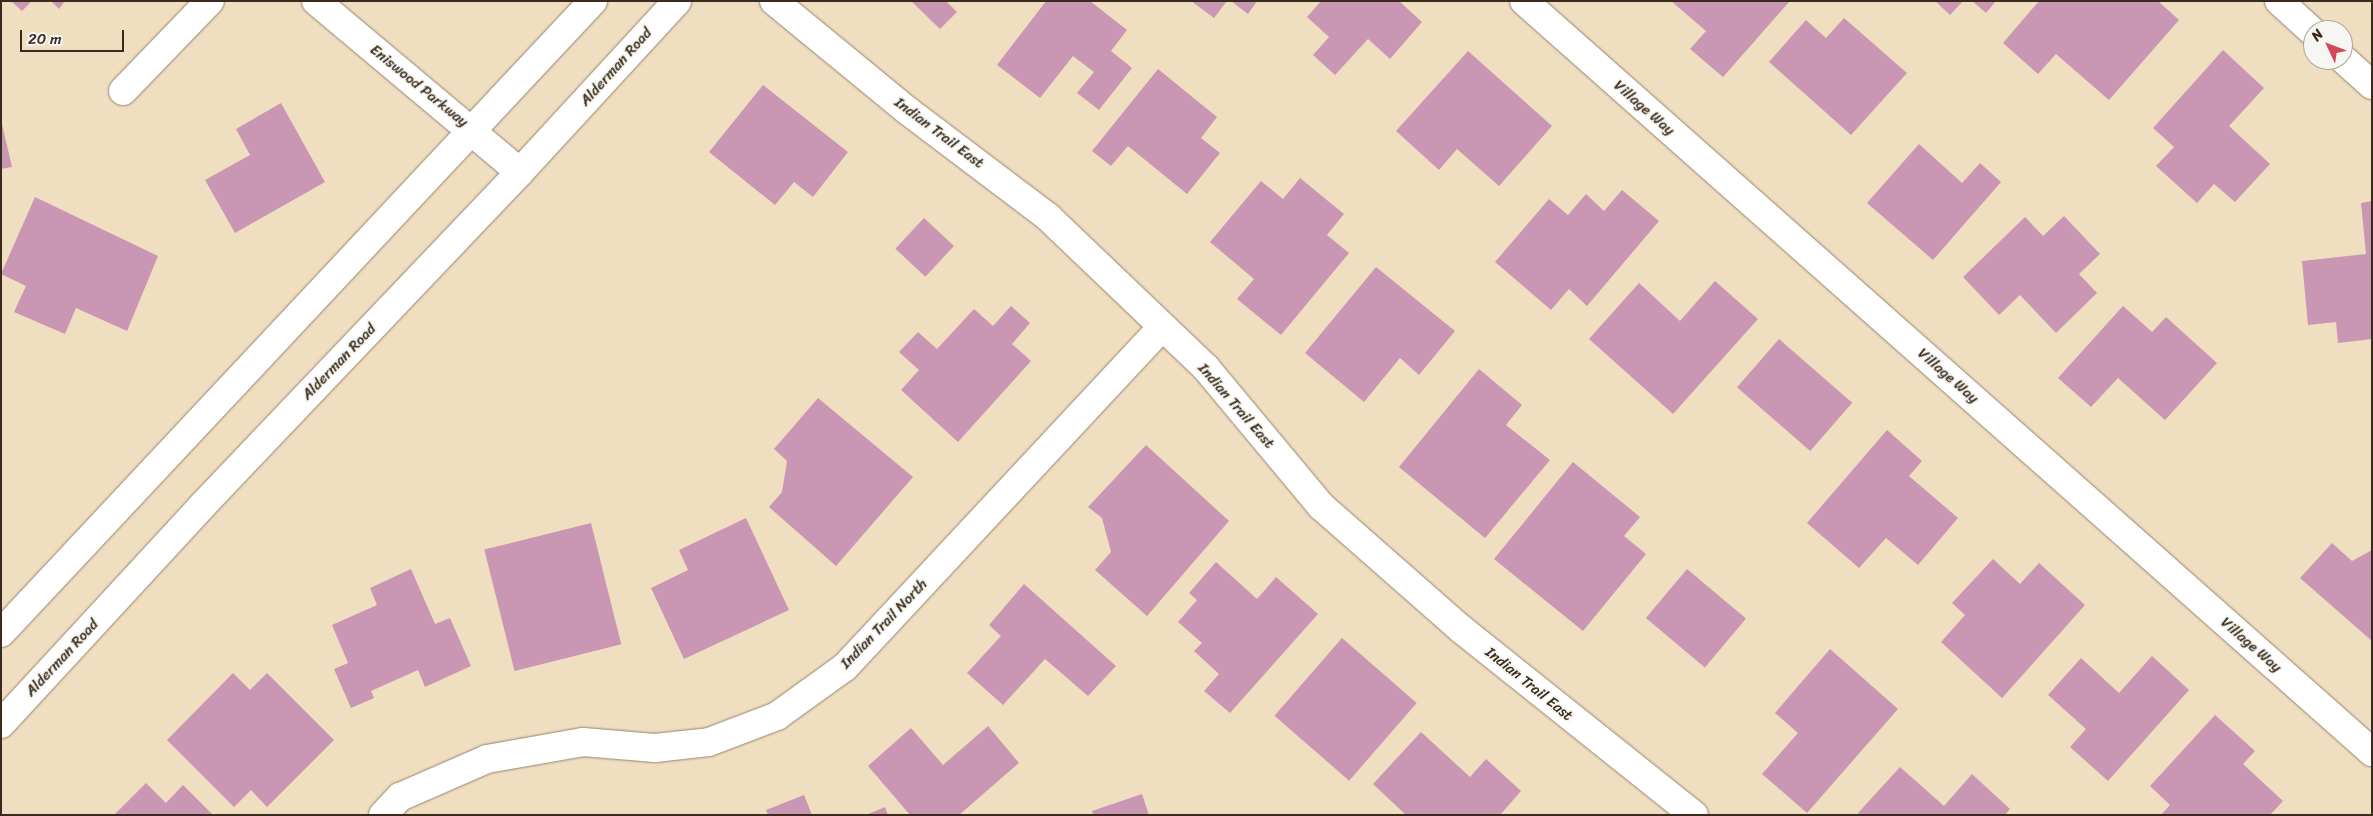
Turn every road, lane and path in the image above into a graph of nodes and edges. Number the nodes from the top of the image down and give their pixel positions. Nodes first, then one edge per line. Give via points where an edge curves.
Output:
1 (210, 1) edge
2 (316, 1) edge
3 (594, 1) edge
4 (677, 1) edge
5 (774, 1) edge
6 (1524, 1) edge
7 (2279, 1) edge
8 (2303, 23) edge
9 (2353, 68) edge
10 (2372, 85) edge
11 (123, 91) dead end
12 (473, 130) junction
13 (520, 172) junction
14 (1162, 327) junction
15 (1, 633) edge
16 (1, 724) edge
17 (2372, 752) edge
18 (383, 815) edge
19 (1694, 815) edge

1 - 11 street
2 - 12 street, Eniswood Parkway
3 - 12 street
4 - 13 street, Alderman Road
5 - 14 street, Indian Trail East via 908,111 1048,216
6 - 17 street, Village Way
7 - 8 street
9 - 10 street
12 - 13 street, Eniswood Parkway
12 - 15 street
13 - 16 street, Alderman Road via 202,506
14 - 18 street, Indian Trail North via 845,666 776,716 709,742 655,748 584,742 487,759 400,797
14 - 19 street, Indian Trail East via 1206,368 1321,506 1460,629

